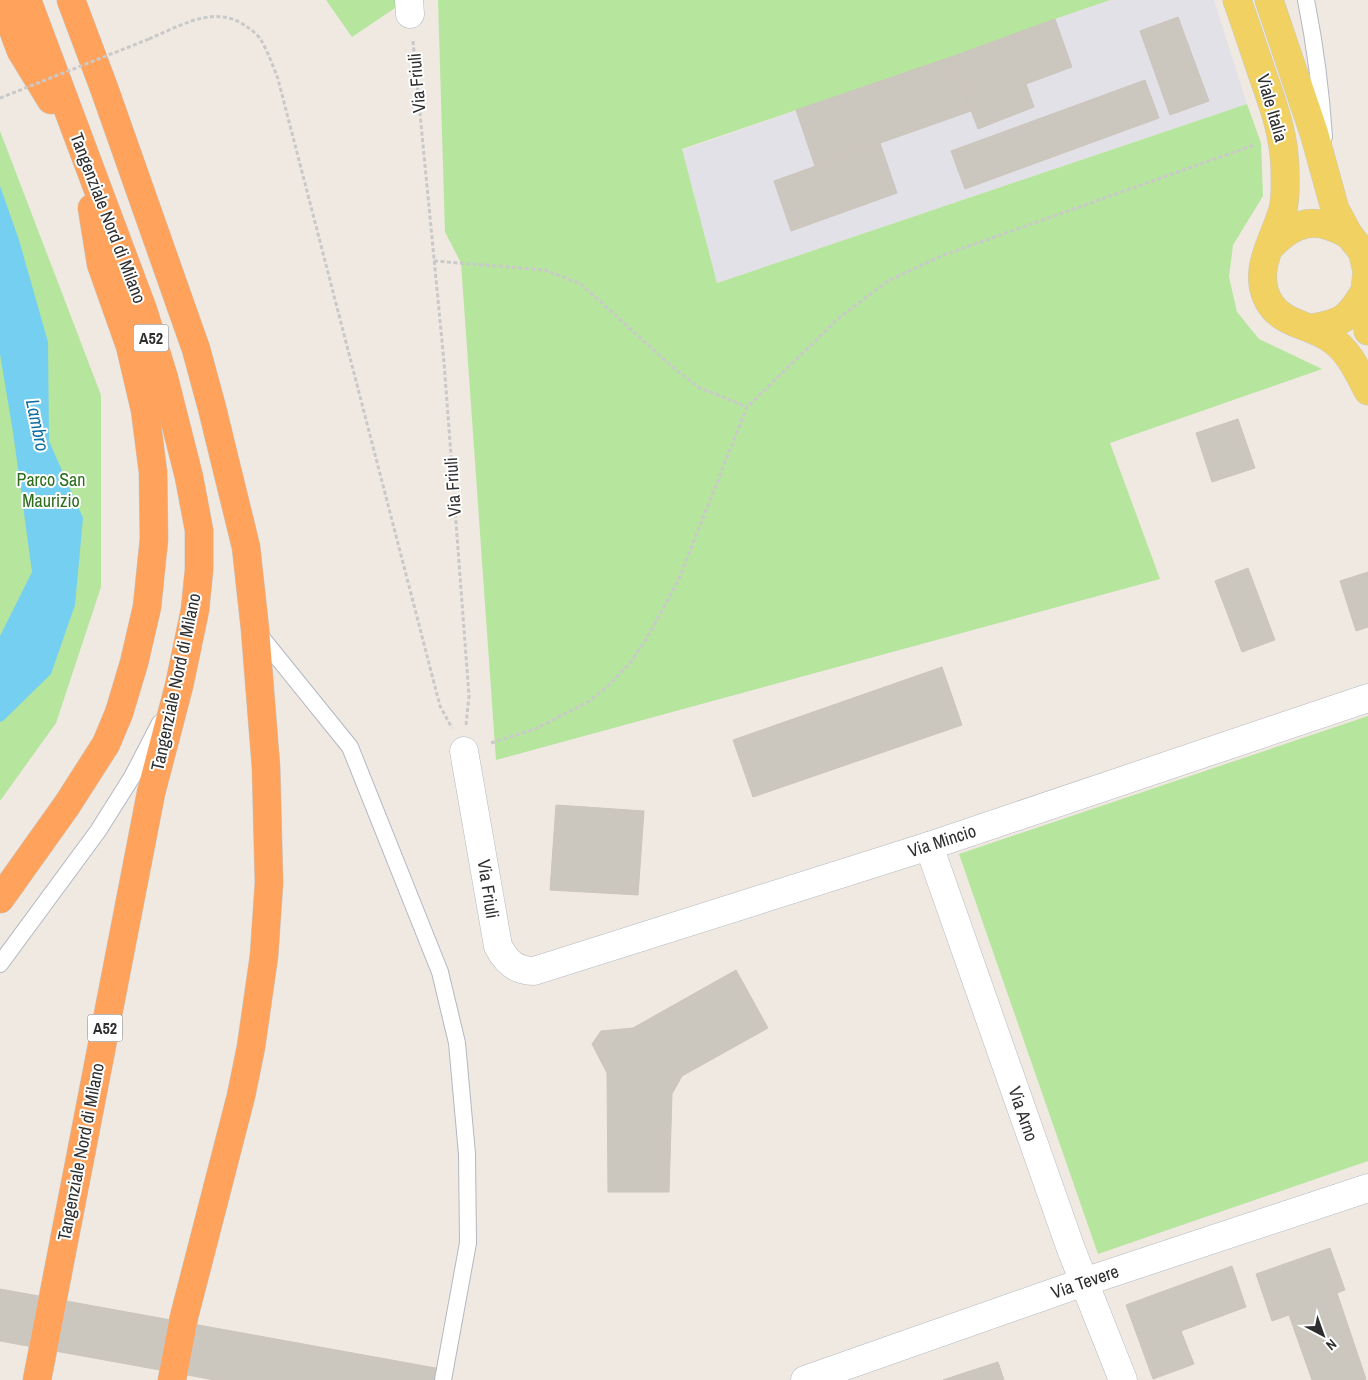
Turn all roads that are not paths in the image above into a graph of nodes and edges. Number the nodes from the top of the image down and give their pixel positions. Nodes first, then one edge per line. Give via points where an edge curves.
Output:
1 (2, 0) edge
2 (27, 0) edge
3 (71, 0) edge
4 (1237, 0) edge
5 (1269, 0) edge
6 (1306, 0) edge
7 (83, 153) junction
8 (1326, 177) junction
9 (1349, 235) junction
10 (1269, 248) junction
11 (1365, 291) junction
12 (1312, 328) junction
13 (1368, 331) edge
14 (1368, 391) edge
15 (255, 629) junction
16 (179, 686) junction
17 (1368, 698) edge
18 (464, 750) road end
19 (929, 846) junction
20 (0, 899) edge
21 (0, 964) edge
22 (513, 966) joint
23 (1368, 1188) edge
24 (1084, 1282) junction
25 (37, 1380) edge
26 (172, 1380) edge
27 (443, 1380) edge
28 (805, 1380) edge
29 (1123, 1380) edge

1 - 7 highway via 21,50
2 - 7 highway, Tangenziale Nord di Milano / A52
3 - 15 highway, A52 via 196,349 246,547
4 - 10 main road, Viale Italia via 1282,136 1284,208
5 - 8 main road, Viale Italia
6 - 8 lane via 1322,111
7 - 16 highway, Tangenziale Nord di Milano / A52 via 143,310 191,486 198,530 199,570 195,610
7 - 20 highway via 101,264 130,346 145,410 153,472 154,539 147,607 134,663 106,744
8 - 9 main road, Viale Italia via 1335,209
9 - 10 main road via 1333,226 1315,222 1297,226 1281,235
9 - 11 main road, Viale Italia via 1362,251 1367,271
10 - 12 main road, Viale Italia via 1263,265 1262,283 1268,300 1279,314 1294,324
11 - 12 main road via 1353,311 1334,324
11 - 13 main road, Viale Italia
12 - 14 main road, Viale Italia via 1342,348
15 - 26 highway, A52 via 266,767 269,883 264,956 242,1096 184,1316
15 - 27 lane via 350,747 440,972 457,1043 467,1164 468,1244
16 - 21 lane via 132,776 98,831
16 - 25 highway, Tangenziale Nord di Milano / A52 via 151,793
17 - 19 street, Via Mincio
18 - 22 street, Via Friuli via 496,939
19 - 22 street, Via Mincio via 544,968 527,971
19 - 24 street, Via Arno
23 - 24 street, Via Tevere
24 - 28 street, Via Tevere
24 - 29 street, Via Arno

